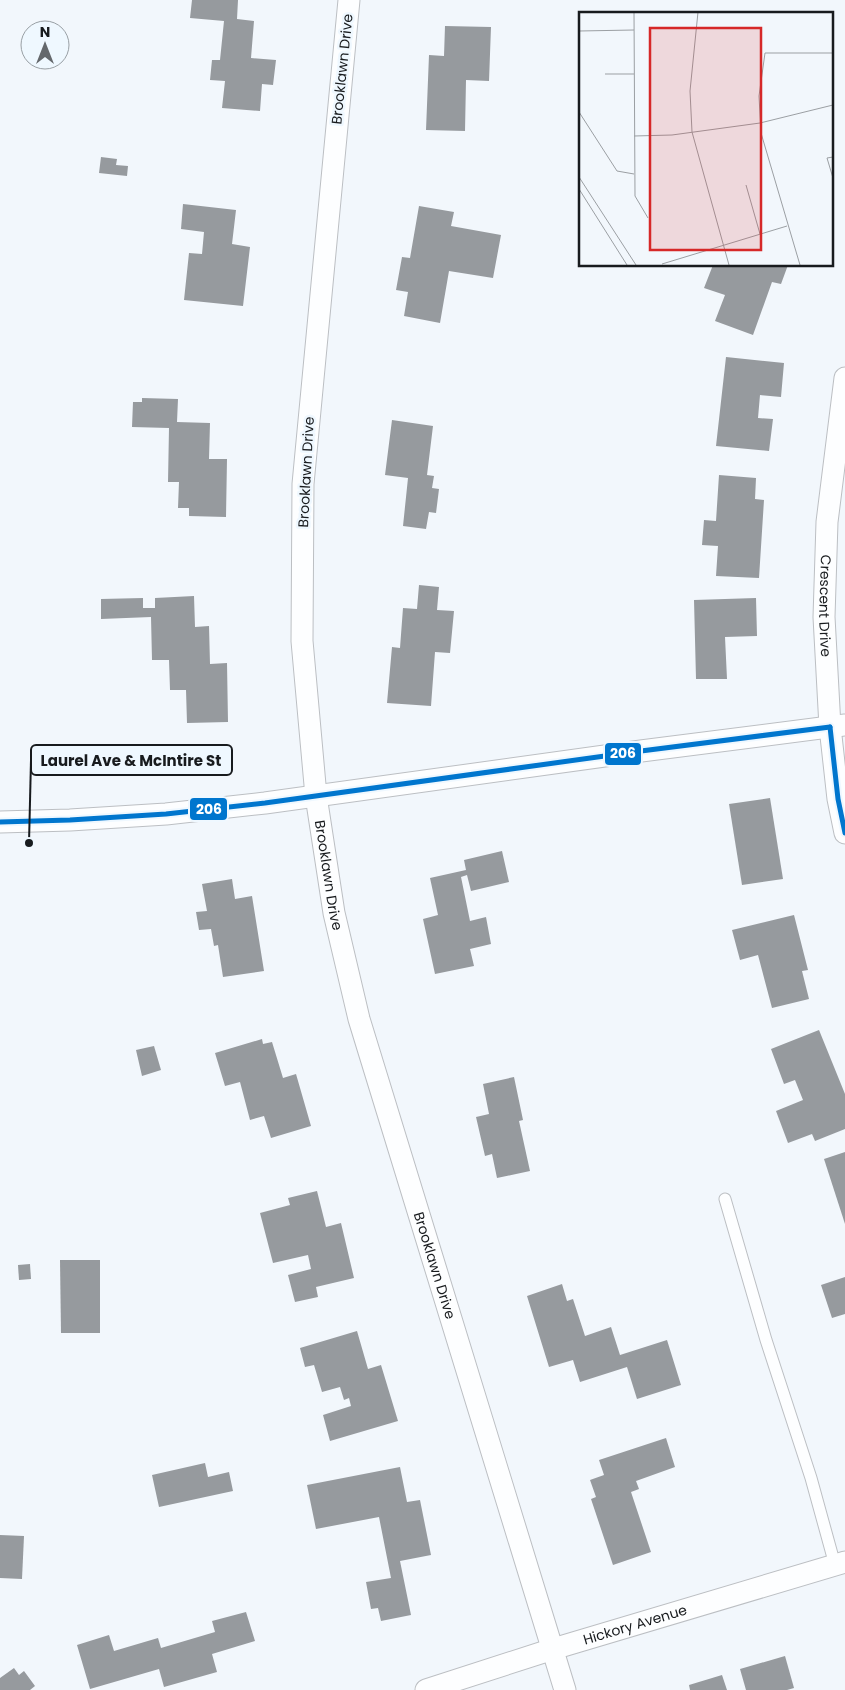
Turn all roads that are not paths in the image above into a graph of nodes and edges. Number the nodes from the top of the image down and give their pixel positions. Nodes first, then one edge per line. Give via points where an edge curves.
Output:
1 (349, 0) edge
2 (845, 378) edge
3 (838, 726) edge
4 (316, 796) junction
5 (0, 822) edge
6 (845, 833) edge
7 (725, 1199) dead end
8 (840, 1563) edge
9 (553, 1649) junction
10 (426, 1690) edge
11 (565, 1690) edge

1 - 4 street, Brooklawn Drive via 303,484 302,640
2 - 3 street, Crescent Drive via 827,522 824,617
3 - 4 street
3 - 6 street, Crescent Drive via 838,799
4 - 5 street via 166,814
4 - 9 street, Brooklawn Drive via 334,913 359,1019
7 - 8 lane via 766,1340
8 - 9 street, Hickory Avenue
9 - 10 street, Hickory Avenue
9 - 11 street, Brooklawn Drive

